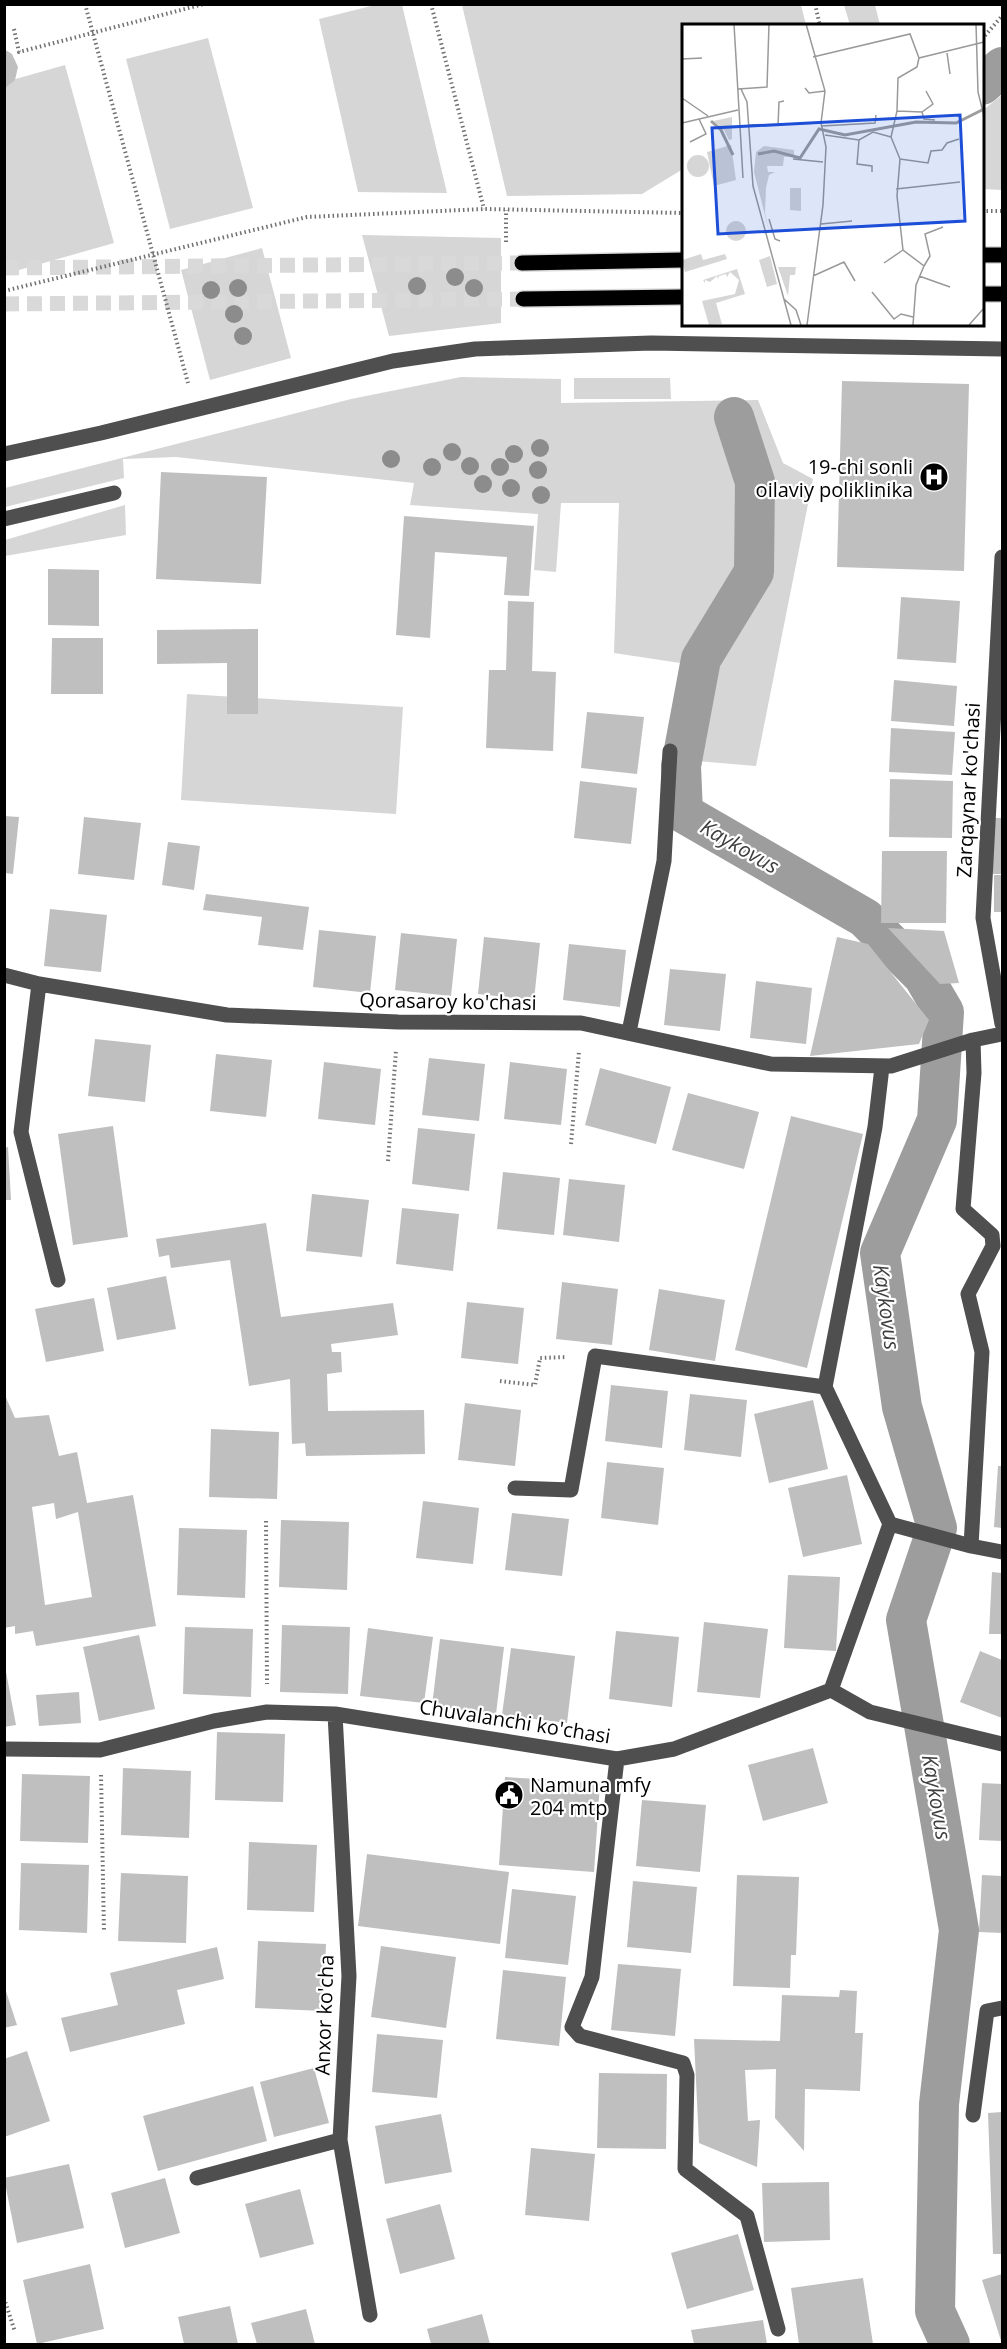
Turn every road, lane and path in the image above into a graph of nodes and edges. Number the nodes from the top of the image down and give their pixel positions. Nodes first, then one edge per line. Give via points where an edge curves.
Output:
1 (85, 4) edge
2 (204, 4) edge
3 (431, 4) edge
4 (815, 4) edge
5 (1002, 16) edge
6 (820, 24) edge
7 (14, 30) dead end
8 (93, 34) junction
9 (983, 37) edge
10 (484, 210) junction
11 (983, 211) edge
12 (1002, 211) edge
13 (681, 213) edge
14 (151, 254) junction
15 (983, 255) edge
16 (1002, 255) edge
17 (682, 260) edge
18 (522, 263) tunnel mouth
19 (4, 291) edge
20 (983, 294) edge
21 (1002, 294) edge
22 (682, 297) edge
23 (523, 299) tunnel mouth
24 (1002, 349) edge
25 (195, 410) junction
26 (4, 454) edge
27 (114, 493) dead end
28 (4, 519) edge
29 (1002, 557) edge
30 (1000, 624) edge
31 (670, 751) dead end
32 (4, 975) edge
33 (39, 984) junction
34 (398, 1022) junction
35 (581, 1023) junction
36 (1002, 1024) edge
37 (629, 1032) junction
38 (1002, 1034) edge
39 (972, 1040) junction
40 (886, 1066) junction
41 (571, 1144) dead end
42 (388, 1161) dead end
43 (57, 1280) dead end
44 (595, 1356) junction
45 (500, 1381) dead end
46 (825, 1387) junction
47 (515, 1488) dead end
48 (266, 1521) dead end
49 (892, 1525) junction
50 (968, 1545) junction
51 (1002, 1552) edge
52 (831, 1690) junction
53 (267, 1712) junction
54 (335, 1714) junction
55 (1002, 1744) edge
56 (4, 1749) edge
57 (100, 1750) junction
58 (617, 1759) junction
59 (104, 1932) dead end
60 (1002, 2008) edge
61 (973, 2115) dead end
62 (340, 2140) junction
63 (198, 2178) dead end
64 (4, 2298) edge
65 (370, 2315) dead end
66 (778, 2329) dead end
67 (15, 2332) dead end

1 - 8 path
2 - 8 path
3 - 10 path
4 - 6 path
5 - 9 path
7 - 8 path via 20,52
8 - 14 path
10 - 13 path
10 - 14 path via 307,217
11 - 12 path
14 - 19 path
14 - 25 path
15 - 16 main road
17 - 18 main road
20 - 21 main road
22 - 23 main road
24 - 25 street via 651,343 475,349 393,361
25 - 26 street
27 - 28 street
29 - 30 street, Zarqaynar ko'chasi
30 - 36 street, Zarqaynar ko'chasi via 983,918
31 - 37 street via 664,861
32 - 33 street, Qorasaroy ko'chasi
33 - 34 street, Qorasaroy ko'chasi via 227,1015
33 - 43 street via 21,1132
34 - 35 street, Qorasaroy ko'chasi
34 - 42 path
35 - 37 street, Qorasaroy ko'chasi
35 - 41 path
37 - 40 street, Qorasaroy ko'chasi via 771,1064
38 - 39 street, Qorasaroy ko'chasi
39 - 40 street, Qorasaroy ko'chasi
39 - 50 street via 974,1073 963,1209 993,1235 993,1246 968,1293 982,1352
40 - 46 street
44 - 45 path via 540,1358 536,1385
44 - 46 street
44 - 47 street via 571,1490
46 - 49 street
48 - 53 path
49 - 50 street
49 - 52 street
50 - 51 street
52 - 55 street via 870,1712
52 - 58 street, Chuvalanchi ko'chasi via 674,1749
53 - 54 street, Chuvalanchi ko'chasi
53 - 57 street, Chuvalanchi ko'chasi via 214,1720
54 - 58 street, Chuvalanchi ko'chasi
54 - 62 street, Anxor ko'cha via 349,1976
56 - 57 street, Chuvalanchi ko'chasi
57 - 59 path
58 - 66 street via 592,1977 572,2027 580,2036 682,2063 687,2075 685,2169 747,2216
60 - 61 street via 987,2011
62 - 63 street
62 - 65 street, Anxor ko'cha
64 - 67 path

